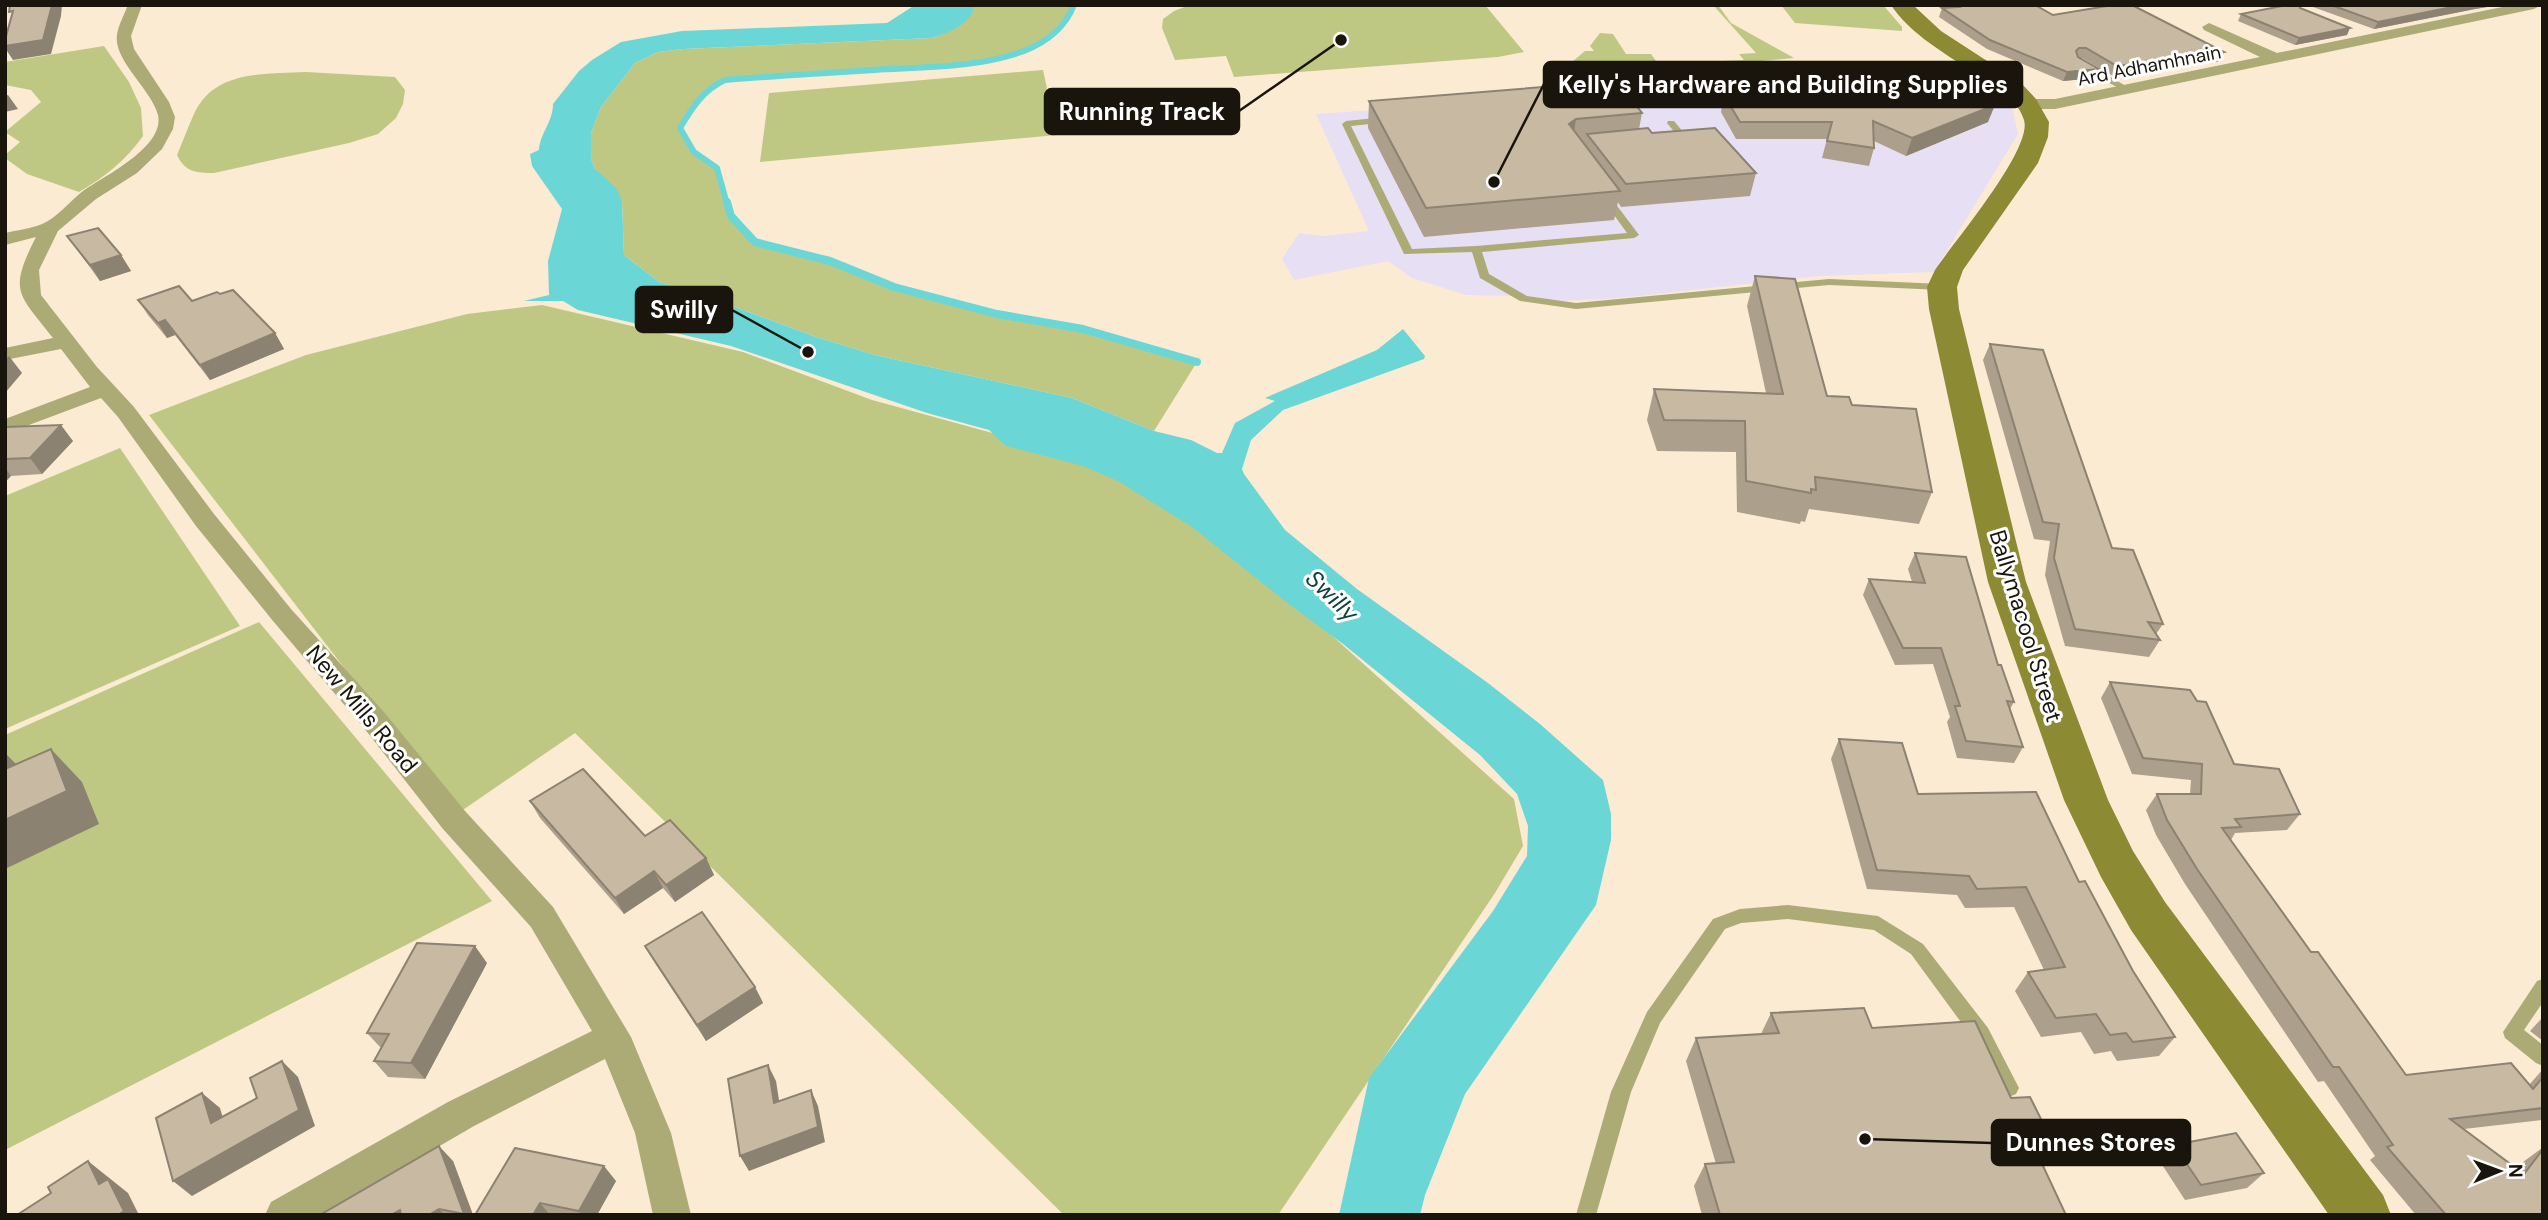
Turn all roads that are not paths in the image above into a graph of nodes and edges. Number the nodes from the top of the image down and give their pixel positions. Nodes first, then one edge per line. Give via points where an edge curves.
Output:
1 (135, 5) edge
2 (1901, 5) edge
3 (2534, 5) edge
4 (2446, 10) edge
5 (2470, 19) junction
6 (2209, 27) dead end
7 (2351, 28) edge
8 (2376, 38) junction
9 (2277, 59) junction
10 (2078, 62) edge
11 (2127, 89) junction
12 (2028, 104) junction
13 (1398, 119) edge
14 (1671, 123) dead end
15 (1673, 142) edge
16 (1595, 183) edge
17 (50, 228) junction
18 (5, 239) edge
19 (1476, 249) junction
20 (1942, 287) junction
21 (66, 342) junction
22 (5, 355) edge
23 (104, 389) junction
24 (5, 426) edge
25 (2543, 987) edge
26 (614, 1037) junction
27 (2543, 1057) edge
28 (2008, 1088) edge
29 (284, 1215) edge
30 (672, 1215) edge
31 (1586, 1215) edge
32 (2363, 1215) edge

1 - 17 street, New Mills Road via 124,36 126,49 161,102 167,117 165,129 156,145 131,169
2 - 12 main road via 1933,36 2003,81
3 - 5 street, Ard Adhamhnain
4 - 5 street
5 - 8 street, Ard Adhamhnain
6 - 9 street, Ard Adhamhnain
7 - 8 street
8 - 9 street, Ard Adhamhnain
9 - 11 street, Ard Adhamhnain
10 - 11 lane
11 - 12 street, Ard Adhamhnain via 2055,104
12 - 20 main road via 2037,122 2025,163
13 - 19 lane via 1346,124 1408,252
14 - 15 lane via 1685,141
16 - 19 lane via 1634,235
17 - 18 street, New Mills Road
17 - 21 street, New Mills Road via 29,270 31,296
19 - 20 lane via 1484,276 1524,299 1549,304 1783,292 1829,282
20 - 32 main road, Ballymacool Street via 2007,582 2086,800 2148,916
21 - 22 street
21 - 23 street, New Mills Road
23 - 24 street
23 - 26 street, New Mills Road via 282,615 542,917
25 - 27 lane via 2512,1032
26 - 29 street via 461,1114
26 - 30 street, New Mills Road via 653,1133
28 - 31 lane via 1981,1034 1917,949 1878,923 1788,912 1740,916 1719,923 1653,1018 1621,1091

